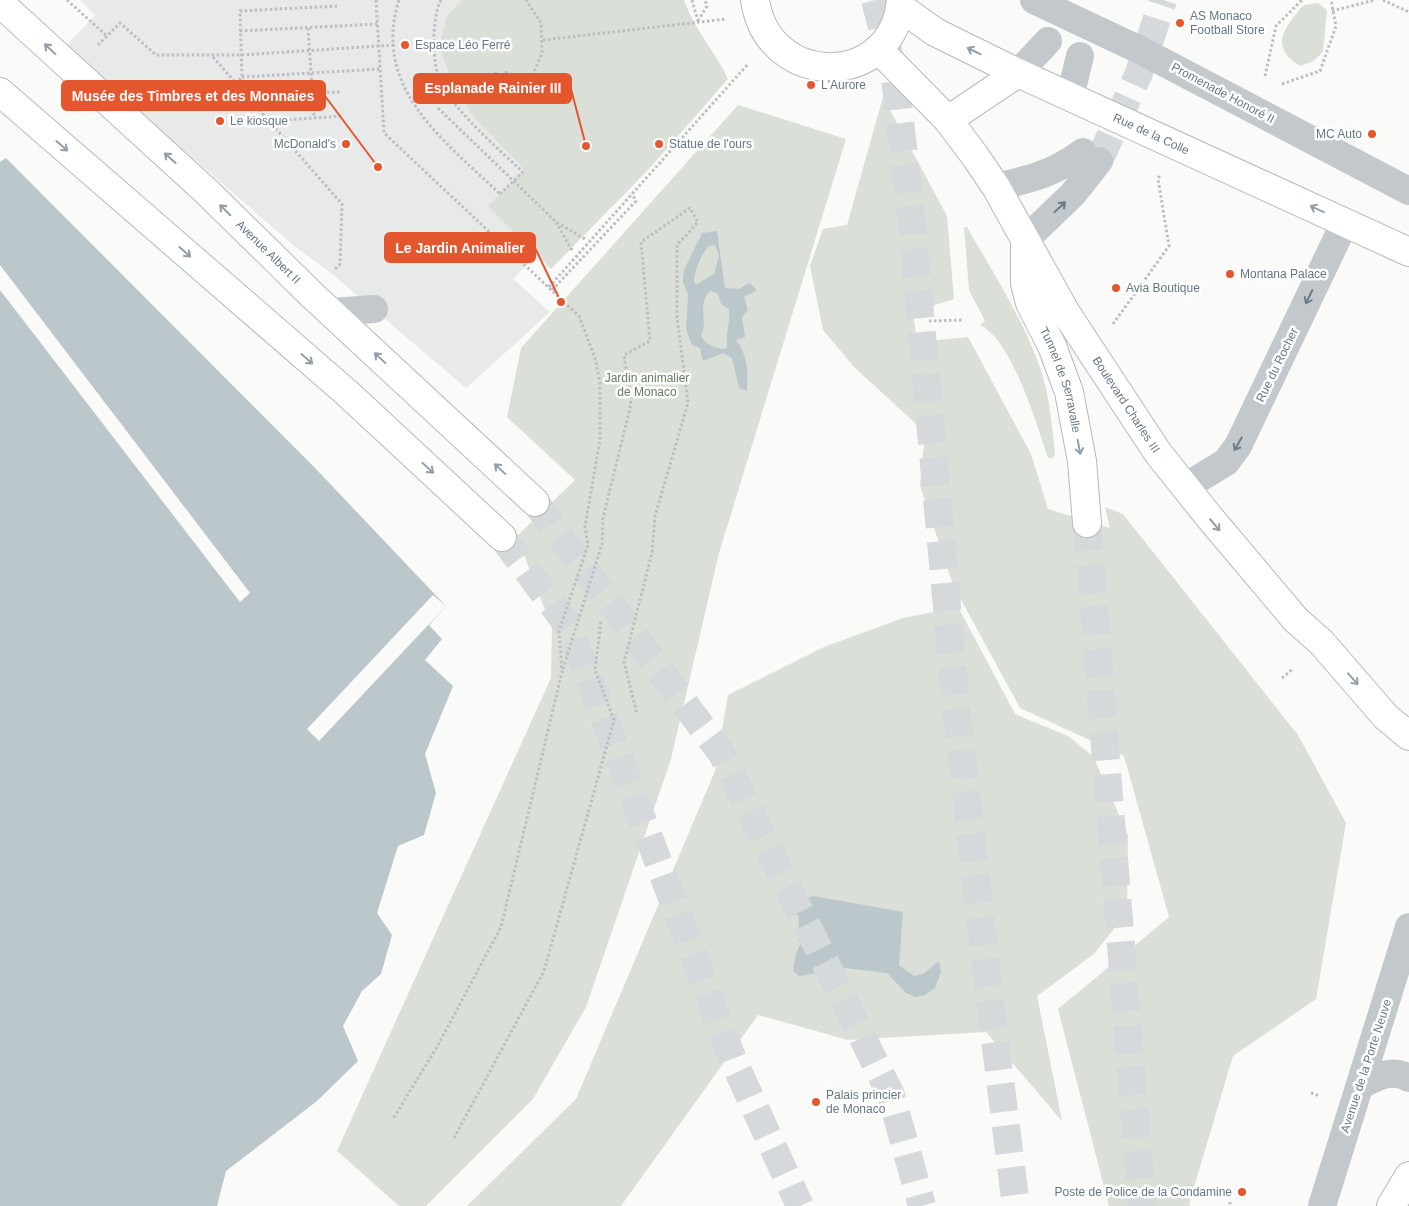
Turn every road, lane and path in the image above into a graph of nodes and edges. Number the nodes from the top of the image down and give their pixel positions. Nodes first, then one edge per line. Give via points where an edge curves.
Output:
1 (67, 0) edge
2 (376, 0) edge
3 (400, 0) edge
4 (441, 0) edge
5 (526, 0) edge
6 (692, 0) edge
7 (705, 0) edge
8 (755, 0) edge
9 (1034, 0) edge
10 (1302, 0) edge
11 (1331, 0) edge
12 (1375, 0) edge
13 (1383, 0) edge
14 (0, 3) edge
15 (901, 4) edge
16 (338, 6) dead end
17 (1332, 10) junction
18 (1409, 12) edge
19 (734, 18) dead end
20 (698, 22) junction
21 (377, 24) junction
22 (308, 28) junction
23 (240, 31) junction
24 (543, 40) junction
25 (1048, 41) dead end
26 (394, 45) junction
27 (379, 46) junction
28 (878, 49) junction
29 (309, 51) junction
30 (241, 55) junction
31 (212, 56) junction
32 (1080, 56) dead end
33 (753, 58) dead end
34 (380, 69) junction
35 (506, 71) dead end
36 (495, 72) dead end
37 (1018, 73) junction
38 (311, 74) junction
39 (242, 77) junction
40 (236, 84) junction
41 (510, 87) junction
42 (505, 89) junction
43 (0, 92) edge
44 (313, 92) junction
45 (341, 92) dead end
46 (246, 94) junction
47 (1070, 96) junction
48 (1258, 100) junction
49 (455, 102) junction
50 (438, 108) dead end
51 (343, 116) dead end
52 (314, 118) junction
53 (948, 120) junction
54 (269, 121) junction
55 (1162, 170) dead end
56 (996, 187) junction
57 (1409, 191) edge
58 (632, 194) junction
59 (556, 222) junction
60 (1345, 222) junction
61 (585, 239) dead end
62 (1024, 240) junction
63 (573, 252) dead end
64 (1409, 252) edge
65 (550, 289) junction
66 (322, 304) junction
67 (374, 309) dead end
68 (1118, 319) dead end
69 (964, 320) dead end
70 (929, 321) dead end
71 (1185, 487) junction
72 (536, 502) tunnel mouth
73 (1087, 523) tunnel mouth
74 (502, 537) tunnel mouth
75 (601, 621) dead end
76 (1293, 669) dead end
77 (562, 672) junction
78 (1282, 678) dead end
79 (637, 714) dead end
80 (1409, 736) edge
81 (1409, 926) edge
82 (1409, 1078) edge
83 (1360, 1085) junction
84 (1311, 1093) dead end
85 (1321, 1096) dead end
86 (393, 1119) dead end
87 (454, 1138) dead end
88 (1409, 1176) edge
89 (1322, 1206) edge
90 (1391, 1206) edge

1 - 31 path via 106,36 120,23 156,55
2 - 21 path
3 - 26 path via 396,10
4 - 49 path via 436,10 433,48 442,88
5 - 24 path via 541,22
6 - 20 path
7 - 20 path via 707,6
8 - 28 main road via 769,37 778,48 801,63 841,67 855,63
9 - 48 street, Promenade Honoré II via 1142,51
10 - 48 path via 1276,26
11 - 17 path
12 - 17 path
13 - 18 path
66 -> 14 main road, Avenue Albert II via 206,191
15 - 28 main road via 892,30
37 -> 15 main road, Rue de la Colle via 935,32
16 - 23 path via 240,11
17 - 48 path via 1336,26 1320,71
19 - 20 path
20 - 24 path
21 - 22 path
21 - 27 path
22 - 23 path
22 - 29 path
23 - 30 path
24 - 41 path via 542,53 533,74 524,82
25 - 37 street
26 - 27 path
26 - 49 path, bridge via 402,85 418,113 448,147 500,194 523,172
27 - 29 path
27 - 34 path
28 - 53 main road, Boulevard Charles III
29 - 30 path
29 - 38 path
30 - 31 path
30 - 39 path
31 - 40 path
32 - 47 street
33 - 58 path
34 - 38 path
34 - 65 path via 384,133
35 - 41 path
36 - 42 path
37 - 47 main road, Rue de la Colle
37 - 53 main road
38 - 39 path
38 - 44 path
39 - 40 path
40 - 46 path
41 - 42 path
41 - 42 path via 512,101
42 - 49 path via 469,90
43 -> 74 main road via 347,394
44 - 45 path
44 - 46 path
44 - 52 path
46 - 54 path
60 -> 47 main road, Rue de la Colle
48 - 57 street, Promenade Honoré II
50 - 59 path
51 - 52 path
52 - 54 path
53 - 56 main road, Boulevard Charles III
54 - 66 path via 342,204 340,264
55 - 68 path via 1158,179 1169,246
56 - 62 main road, Boulevard Charles III
62 -> 56 street via 1072,195 1091,156 1037,177
58 - 65 path
58 - 65 path via 636,201
59 - 61 path
59 - 63 path
60 - 64 main road, Rue de la Colle
60 -> 71 street, Rue du Rocher via 1238,446 1226,462
62 - 71 main road, Boulevard Charles III via 1111,385
62 -> 73 main road, Tunnel de Serravalle via 1025,283 1030,302 1052,346 1068,392 1082,461
65 - 77 path via 579,316 595,358 600,383 600,440 585,526 588,545 559,632
66 - 67 street
72 -> 66 main road, Avenue Albert II
69 - 70 path
71 -> 80 main road, Boulevard Charles III via 1296,620 1321,642 1386,717
75 - 87 path via 595,670 614,720 544,971
76 - 78 path
77 - 79 path via 602,544 603,518 631,404 624,355 650,341 641,242 690,208 698,222 677,245 677,317 688,403 655,516 652,553 624,662
77 - 86 path via 501,927 438,1047
81 - 83 street, Avenue de la Porte Neuve
82 - 83 street via 1401,1074 1386,1074
83 - 89 street, Avenue de la Porte Neuve
84 - 85 path
88 - 90 main road

